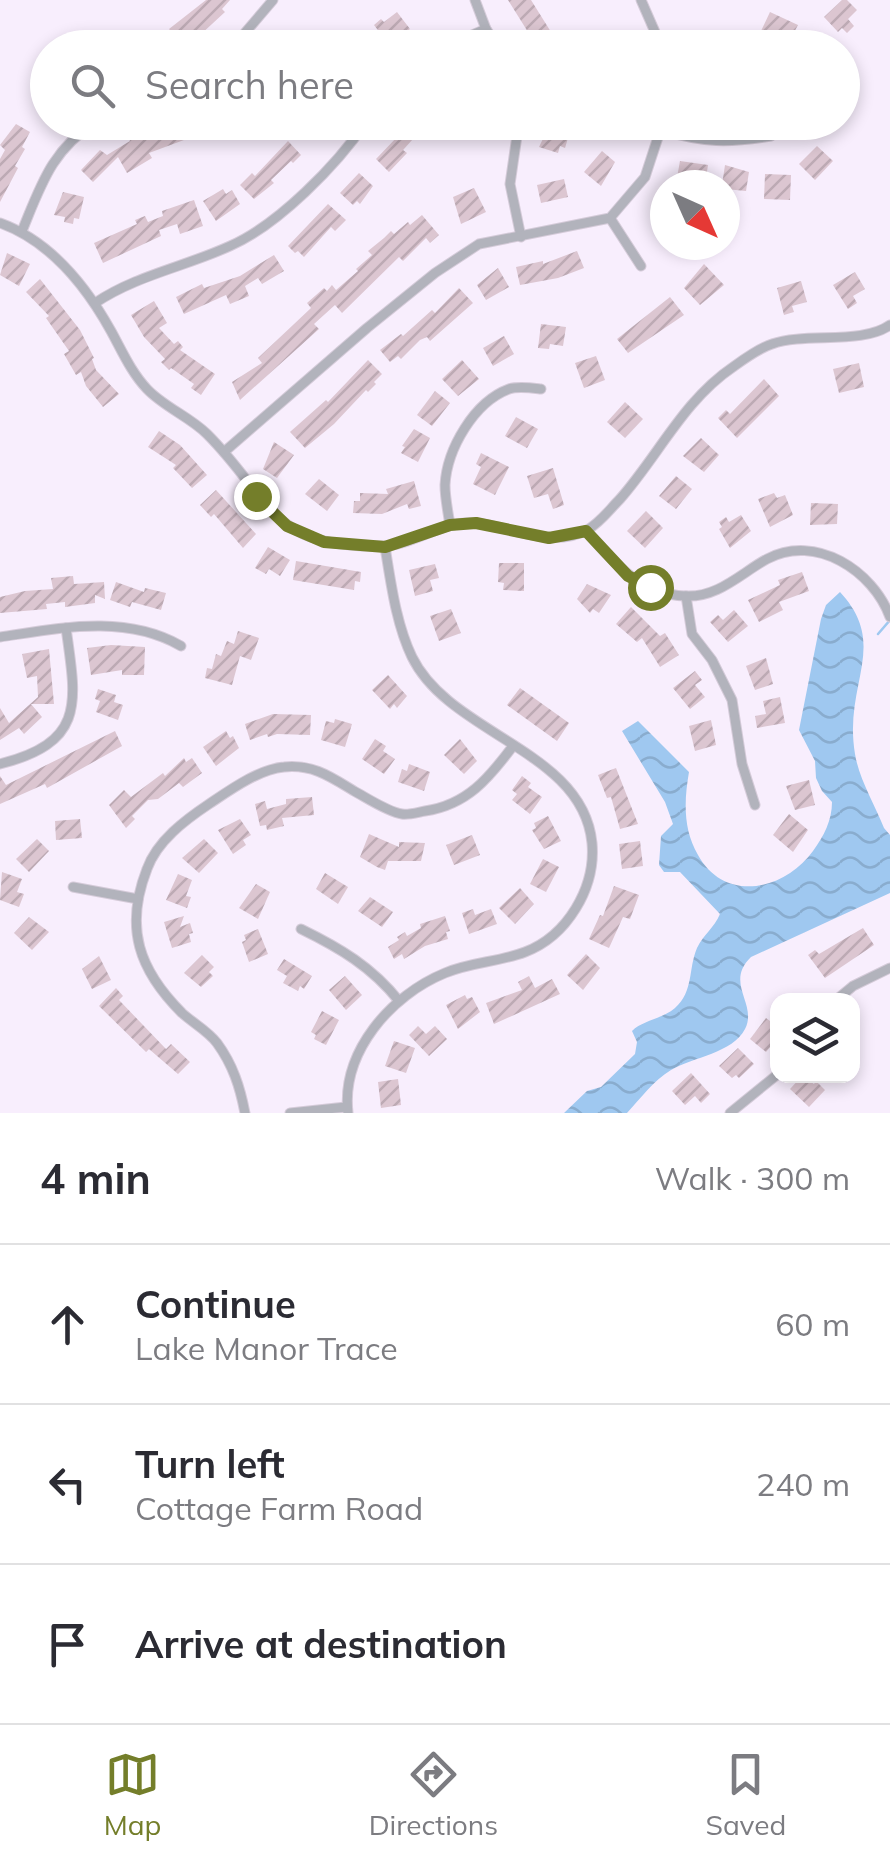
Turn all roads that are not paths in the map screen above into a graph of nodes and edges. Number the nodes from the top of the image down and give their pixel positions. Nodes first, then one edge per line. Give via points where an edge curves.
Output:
1 (273, 0) edge
2 (474, 0) edge
3 (641, 0) edge
4 (486, 29) edge
5 (247, 30) edge
6 (654, 30) edge
7 (70, 140) edge
8 (350, 140) edge
9 (516, 140) edge
10 (658, 140) edge
11 (694, 140) edge
12 (749, 140) edge
13 (610, 218) junction
14 (0, 223) edge
15 (22, 231) junction
16 (522, 237) junction
17 (641, 266) dead end
18 (95, 303) junction
19 (890, 325) edge
20 (541, 388) dead end
21 (224, 452) junction
22 (450, 525) junction
23 (586, 531) junction
24 (385, 547) junction
25 (686, 596) junction
26 (890, 617) edge
27 (66, 628) junction
28 (0, 637) edge
29 (181, 646) dead end
30 (514, 746) junction
31 (0, 764) edge
32 (755, 805) dead end
33 (73, 888) dead end
34 (138, 899) junction
35 (301, 929) dead end
36 (890, 968) edge
37 (847, 993) edge
38 (399, 1001) junction
39 (770, 1080) edge
40 (347, 1110) edge
41 (245, 1113) edge
42 (290, 1113) edge
43 (730, 1113) edge

1 - 5 street
2 - 4 street
3 - 6 street
7 - 15 street
8 - 18 street via 250,236 124,284
9 - 16 street via 510,184
10 - 13 street via 645,177
11 - 12 street
13 - 16 street
13 - 17 street
14 - 15 street
15 - 18 street
16 - 21 street via 478,244 435,273
18 - 21 street via 147,389
19 - 23 street via 770,344 728,370
20 - 22 street via 511,388 461,434 445,486
21 - 24 street via 287,526 324,542
22 - 23 street via 476,523 549,538
22 - 24 street
23 - 25 street via 628,576
24 - 30 street via 412,658 456,709
25 - 26 street via 714,592 772,556 815,552 865,575
25 - 32 street via 692,634 732,700
27 - 28 street
27 - 29 street via 128,626
27 - 31 street via 75,697 71,718 47,743
30 - 34 street via 474,792 444,808 402,814 325,772 280,767 191,816 150,859
30 - 38 street via 545,766 580,806 592,843 583,897 554,934 528,951 442,974
33 - 34 street
34 - 41 street via 142,960 158,988 234,1068
35 - 38 street via 354,956
36 - 37 street
38 - 40 street via 358,1052
39 - 43 street
40 - 42 street

